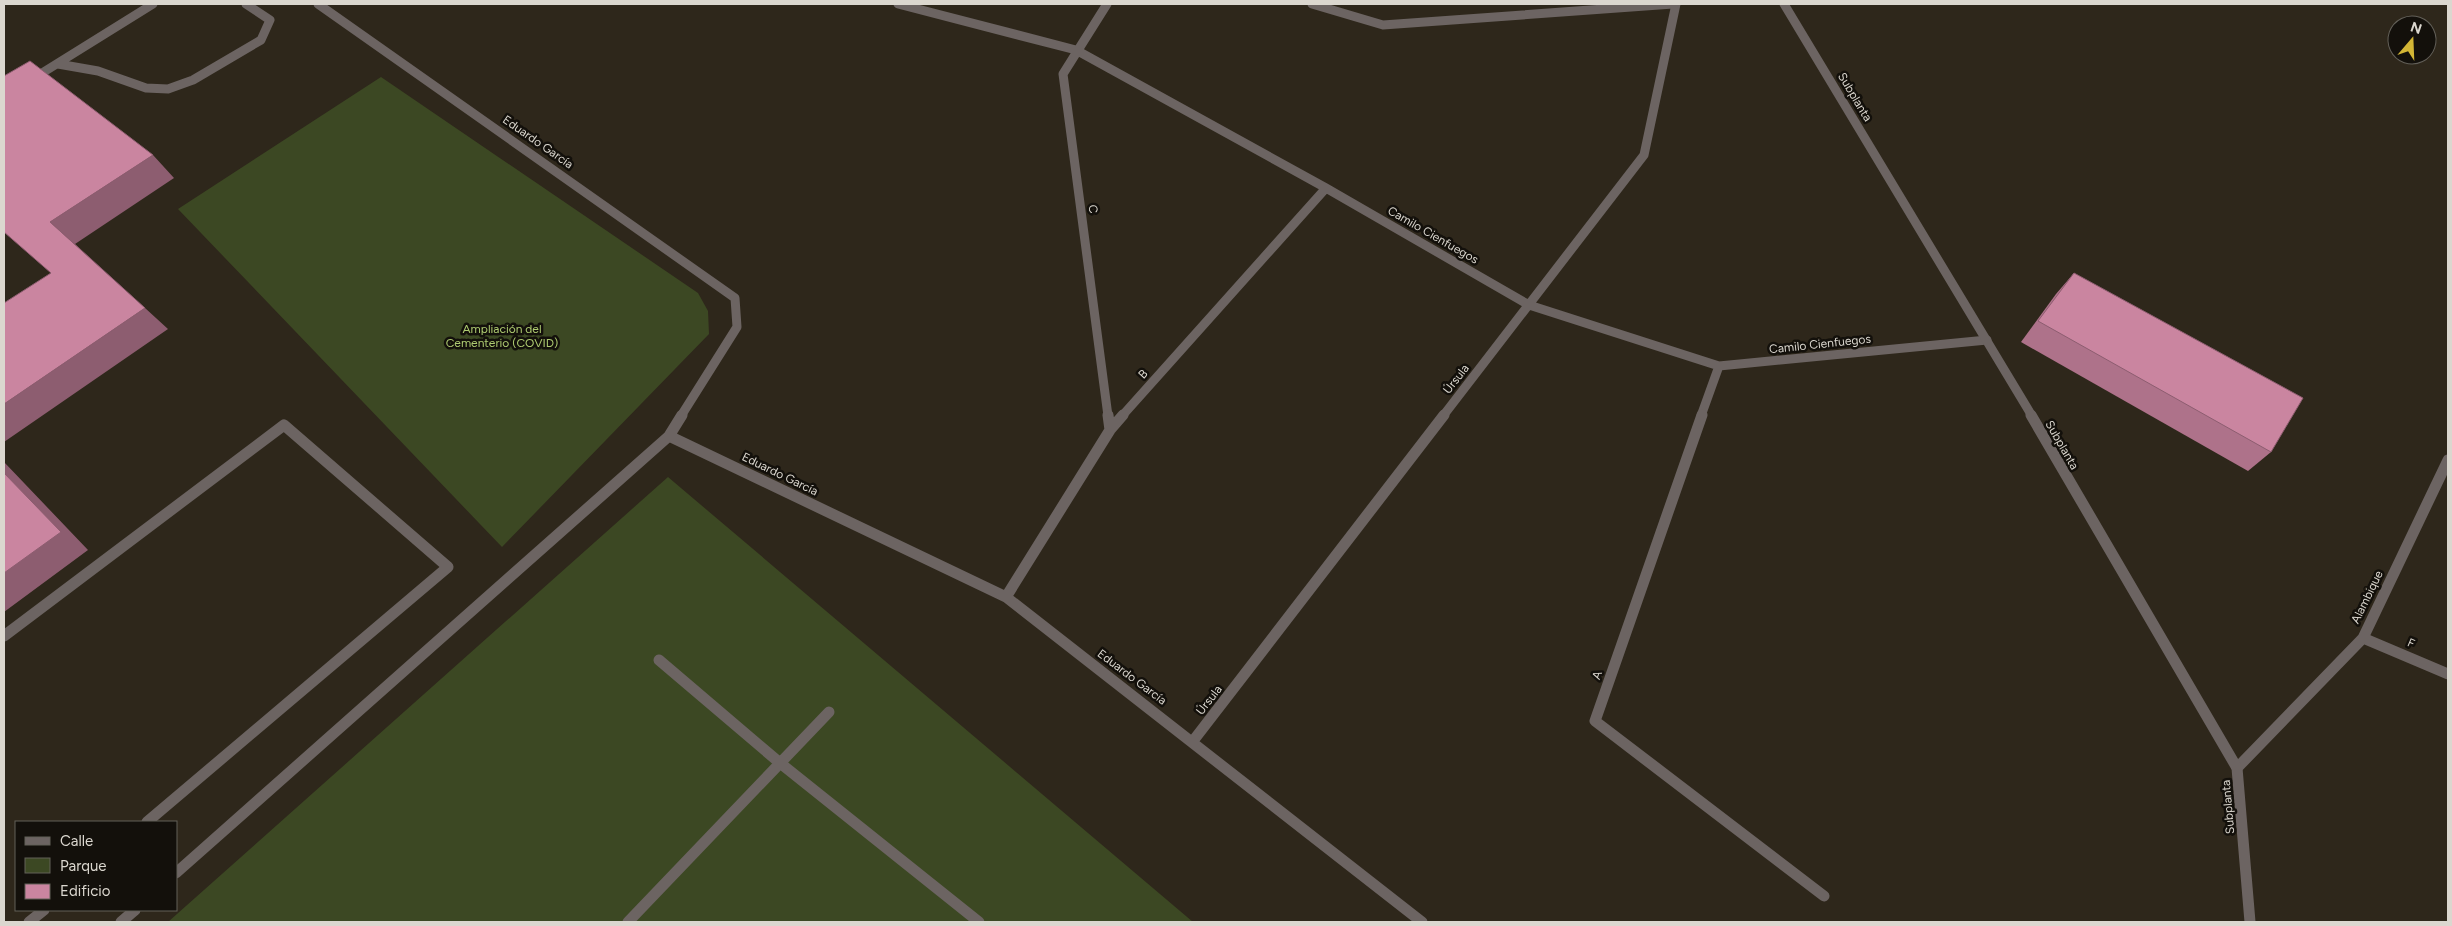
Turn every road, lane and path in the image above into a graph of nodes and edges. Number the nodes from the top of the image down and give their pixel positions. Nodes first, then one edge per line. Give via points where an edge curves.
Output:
1 (153, 4) edge
2 (246, 4) edge
3 (318, 4) edge
4 (898, 4) edge
5 (1107, 4) edge
6 (1312, 4) edge
7 (1675, 4) edge
8 (1784, 4) edge
9 (1076, 50) junction
10 (58, 64) junction
11 (27, 82) edge
12 (1326, 188) junction
13 (1529, 305) junction
14 (1986, 340) junction
15 (1719, 366) junction
16 (1110, 430) junction
17 (669, 436) junction
18 (2448, 460) edge
19 (1006, 597) junction
20 (4, 636) edge
21 (2362, 638) junction
22 (659, 660) dead end
23 (2448, 674) edge
24 (829, 712) dead end
25 (1193, 740) junction
26 (780, 763) junction
27 (2237, 768) junction
28 (149, 821) edge
29 (178, 871) edge
30 (1824, 896) dead end
31 (43, 911) edge
32 (134, 911) edge
33 (29, 922) edge
34 (121, 922) edge
35 (628, 922) edge
36 (979, 922) edge
37 (1422, 922) edge
38 (2250, 922) edge

1 - 10 street
2 - 10 street via 270,20 261,40 193,80 168,89 146,88 98,70
3 - 17 street, Eduardo García via 735,298 737,327
4 - 9 street, Camilo Cienfuegos
5 - 9 street, C
6 - 7 street via 1383,25
7 - 13 street, Úrsula via 1644,155
8 - 14 street, Subplanta
9 - 12 street, Camilo Cienfuegos
9 - 16 street, C via 1063,74
10 - 11 street
12 - 13 street, Camilo Cienfuegos
12 - 16 street, B
13 - 15 street, Camilo Cienfuegos
13 - 25 street, Úrsula
14 - 15 street, Camilo Cienfuegos
14 - 27 street, Subplanta
15 - 30 street, A via 1595,720
16 - 19 street, B
17 - 19 street, Eduardo García
17 - 29 street
18 - 21 street, Alambique
19 - 25 street, Eduardo García
20 - 28 street via 284,425 448,567
21 - 23 street, F
21 - 27 street, Alambique
22 - 26 street
24 - 26 street
25 - 37 street, Eduardo García
26 - 35 street
26 - 36 street
27 - 38 street, Subplanta
31 - 33 street
32 - 34 street

